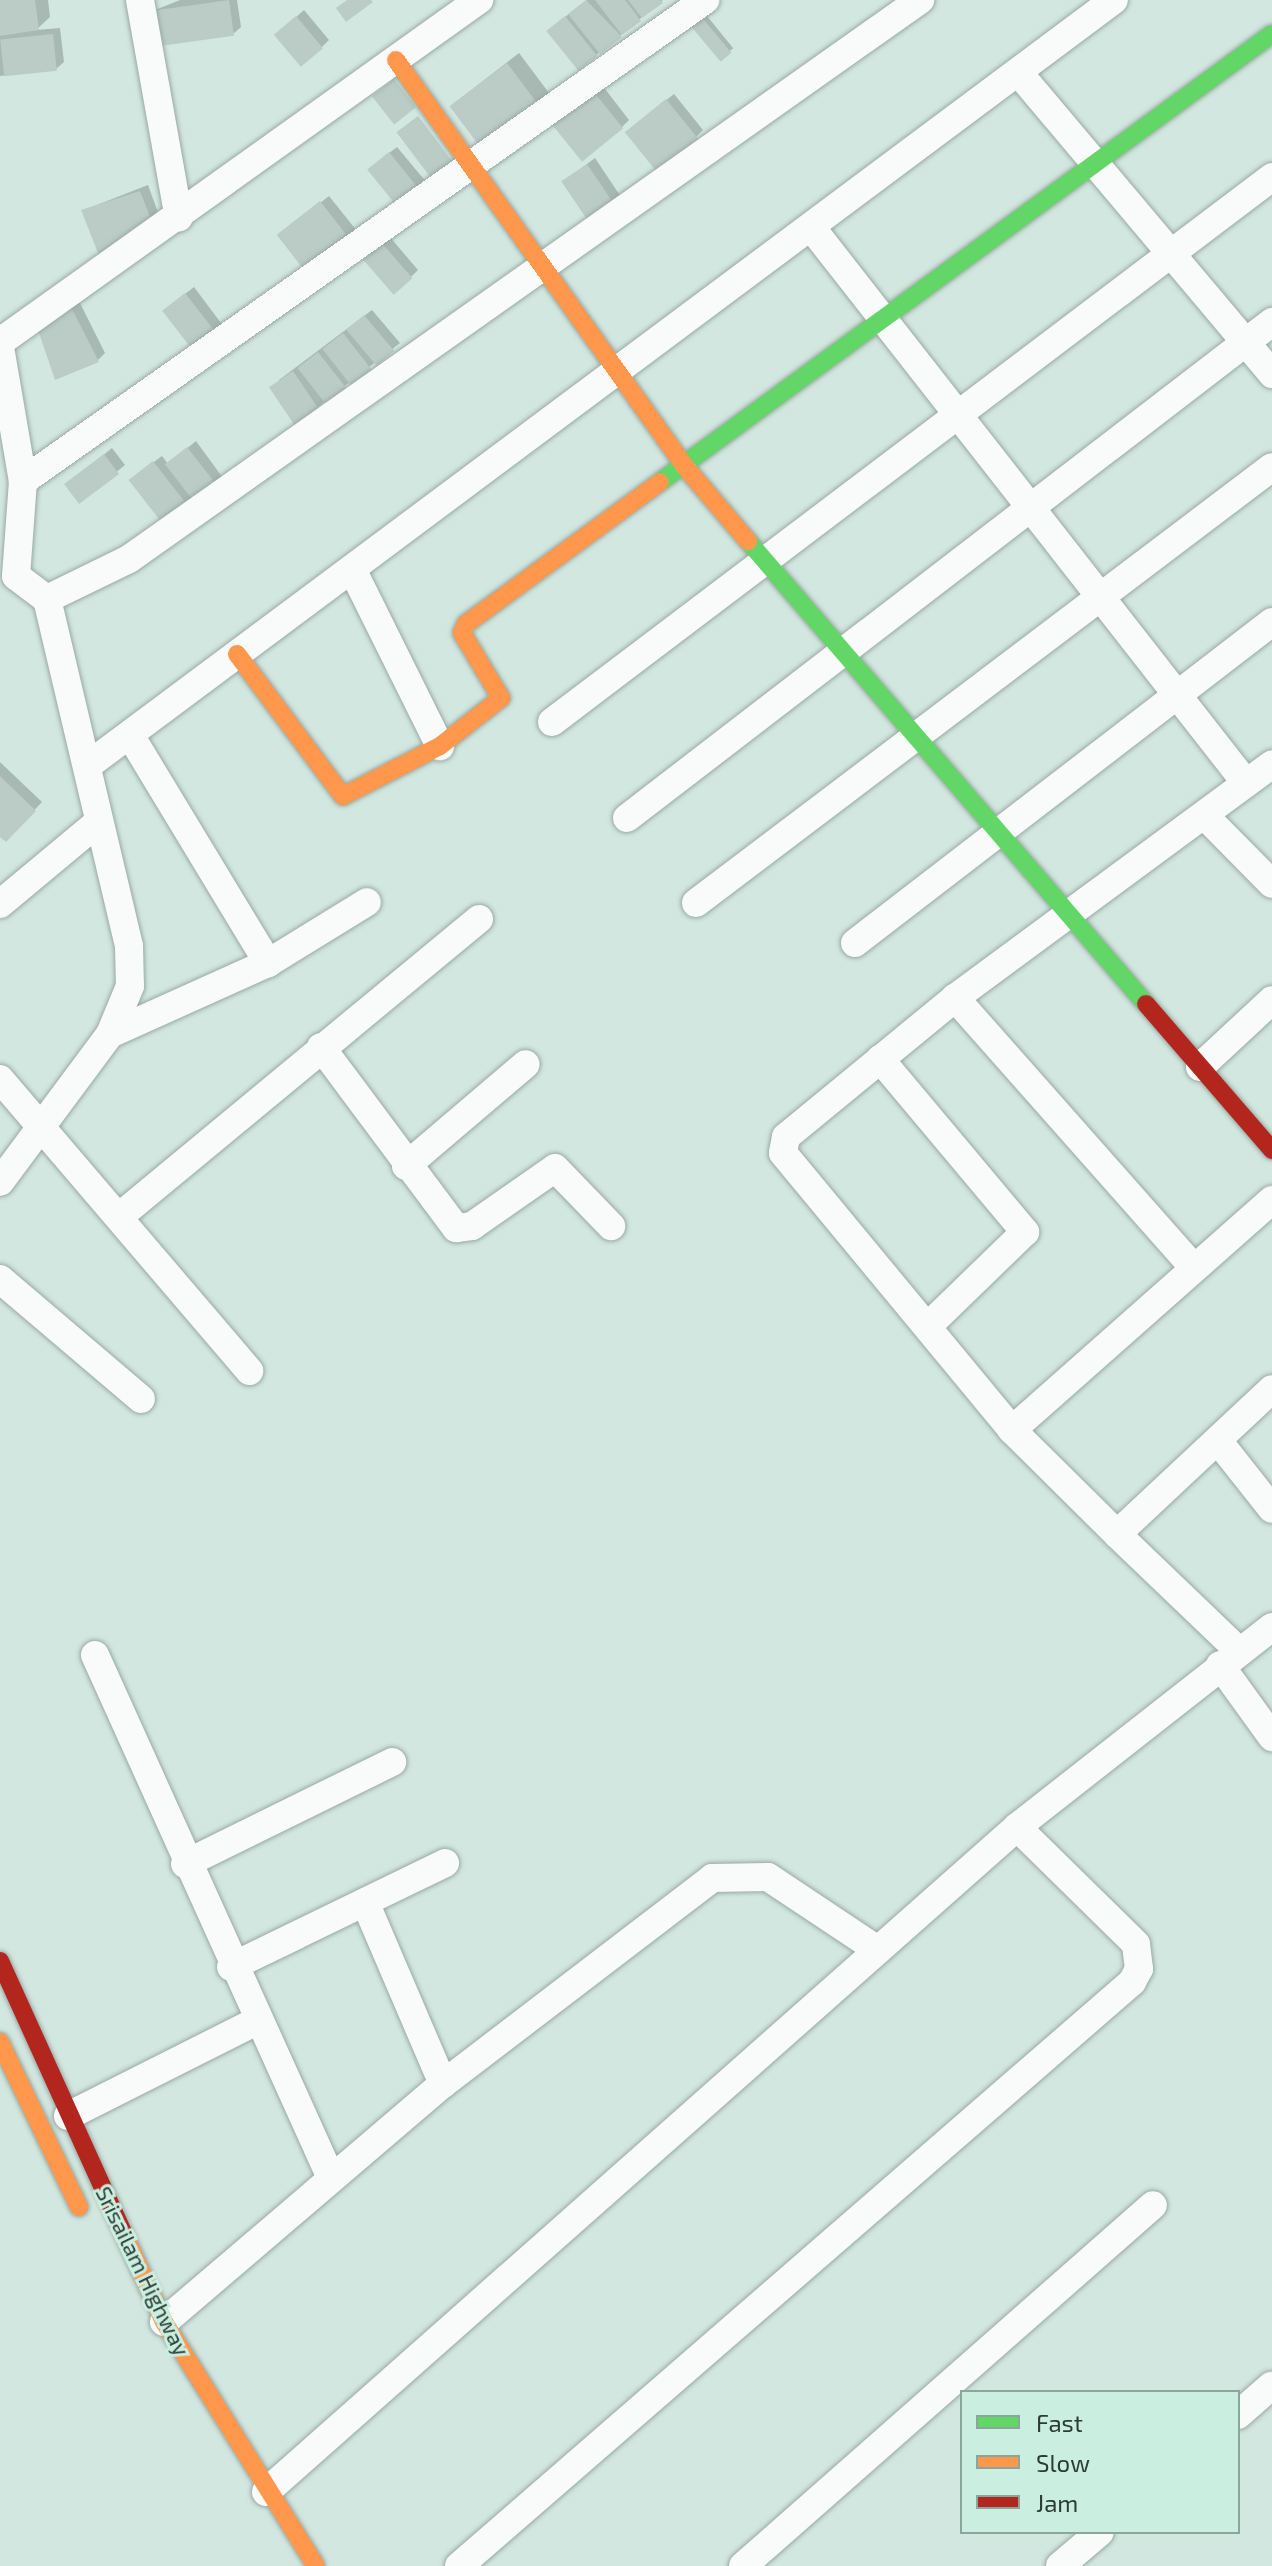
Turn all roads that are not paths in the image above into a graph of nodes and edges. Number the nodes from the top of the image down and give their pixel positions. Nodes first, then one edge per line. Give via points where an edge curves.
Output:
1 (140, 0) edge
2 (479, 0) edge
3 (705, 0) edge
4 (920, 0) edge
5 (1114, 0) edge
6 (1272, 34) edge
7 (396, 60) junction
8 (1018, 72) junction
9 (1096, 165) junction
10 (468, 168) junction
11 (1272, 177) edge
12 (179, 218) junction
13 (811, 227) junction
14 (1171, 253) junction
15 (545, 268) junction
16 (884, 321) junction
17 (1272, 322) edge
18 (1246, 343) junction
19 (0, 344) edge
20 (617, 371) junction
21 (1272, 374) edge
22 (958, 415) junction
23 (1272, 467) edge
24 (686, 468) junction
25 (23, 481) junction
26 (1030, 508) junction
27 (768, 562) junction
28 (352, 569) junction
29 (8, 583) edge
30 (1099, 597) junction
31 (47, 599) junction
32 (1272, 622) edge
33 (846, 649) junction
34 (237, 654) junction
35 (1175, 692) junction
36 (552, 722) dead end
37 (130, 735) junction
38 (916, 736) junction
39 (440, 746) junction
40 (1272, 764) edge
41 (87, 766) junction
42 (1246, 783) junction
43 (1205, 816) junction
44 (627, 818) dead end
45 (96, 824) junction
46 (994, 830) junction
47 (1272, 884) edge
48 (367, 902) dead end
49 (696, 903) dead end
50 (0, 904) edge
51 (1065, 917) junction
52 (479, 919) dead end
53 (855, 943) dead end
54 (268, 963) junction
55 (955, 998) junction
56 (1272, 1000) edge
57 (110, 1034) junction
58 (321, 1047) junction
59 (880, 1059) junction
60 (526, 1064) dead end
61 (1200, 1067) junction
62 (0, 1079) edge
63 (39, 1128) junction
64 (1272, 1150) edge
65 (406, 1166) junction
66 (0, 1182) edge
67 (1272, 1200) edge
68 (120, 1216) junction
69 (611, 1226) dead end
70 (1194, 1268) junction
71 (0, 1279) edge
72 (928, 1326) junction
73 (249, 1371) dead end
74 (1272, 1389) edge
75 (141, 1399) dead end
76 (1012, 1430) junction
77 (1219, 1442) junction
78 (1272, 1509) edge
79 (1117, 1534) junction
80 (1272, 1627) edge
81 (95, 1655) dead end
82 (1230, 1658) junction
83 (1272, 1737) edge
84 (392, 1762) dead end
85 (1017, 1827) junction
86 (445, 1863) dead end
87 (185, 1864) junction
88 (365, 1902) junction
89 (878, 1950) junction
90 (0, 1961) edge
91 (231, 1967) junction
92 (259, 2020) junction
93 (12, 2024) edge
94 (0, 2042) edge
95 (443, 2084) junction
96 (68, 2116) junction
97 (331, 2178) junction
98 (1153, 2205) dead end
99 (88, 2224) dead end
100 (152, 2329) junction
101 (1271, 2386) edge
102 (1240, 2413) edge
103 (266, 2492) junction
104 (1098, 2534) edge
105 (316, 2566) edge
106 (459, 2566) edge
107 (743, 2566) edge
108 (1060, 2566) edge

1 - 12 street
2 - 7 street
3 - 10 street
4 - 15 street
5 - 8 street
6 - 9 main road
7 - 10 main road
7 - 12 street
8 - 9 street
8 - 13 street
9 - 14 street
9 - 16 main road
10 - 15 main road
10 - 25 street
11 - 14 street
12 - 19 street
13 - 16 street
13 - 20 street
14 - 18 street
14 - 22 street
15 - 20 main road
15 - 31 street via 129,559
16 - 22 street
16 - 24 main road
17 - 18 street
18 - 21 street
18 - 26 street
19 - 25 street
20 - 24 main road
20 - 28 street
22 - 26 street
22 - 27 street
23 - 30 street
24 - 27 main road
24 - 39 main road via 466,624 462,633 501,698
25 - 29 street
26 - 30 street
26 - 33 street
27 - 33 main road
27 - 36 street
28 - 34 street
28 - 39 street
29 - 31 street
30 - 35 street
30 - 38 street
31 - 41 street
32 - 35 street
33 - 38 main road
33 - 44 street
34 - 37 street
34 - 39 main road via 343,796
35 - 42 street
35 - 46 street
37 - 41 street
37 - 54 street
38 - 46 main road
38 - 49 street
40 - 42 street
41 - 45 street
42 - 43 street
43 - 47 street
43 - 51 street
45 - 50 street
45 - 57 street via 129,946 130,986
46 - 51 main road
46 - 53 street
48 - 54 street
51 - 55 street
51 - 61 main road
52 - 58 street
54 - 57 street
55 - 59 street
55 - 70 street
56 - 61 street
57 - 63 street
58 - 65 street
58 - 68 street
59 - 72 street via 1025,1232
59 - 72 street via 786,1137 783,1153
60 - 65 street
61 - 64 main road
62 - 63 street
63 - 66 street
63 - 68 street
65 - 69 street via 456,1228 472,1226 555,1168
67 - 70 street
68 - 73 street
70 - 76 street
71 - 75 street
72 - 76 street
74 - 77 street
76 - 79 street
77 - 78 street
77 - 79 street
79 - 82 street
80 - 82 street
81 - 87 street
82 - 83 street
82 - 85 street
84 - 87 street
85 - 89 street
85 - 106 street via 1136,1944 1139,1969 1132,1982
86 - 88 street
87 - 91 street
88 - 91 street
88 - 95 street
89 - 95 street via 768,1877 712,1878
89 - 103 street
90 - 93 main road, Srisailam Highway
91 - 92 street
92 - 96 street
92 - 97 street
93 - 96 main road, Srisailam Highway
94 - 99 main road, Srisailam Highway
95 - 97 street
96 - 100 main road, Srisailam Highway
97 - 100 street
98 - 107 street
100 - 103 main road, Srisailam Highway
101 - 102 street
103 - 105 main road, Srisailam Highway
104 - 108 street

